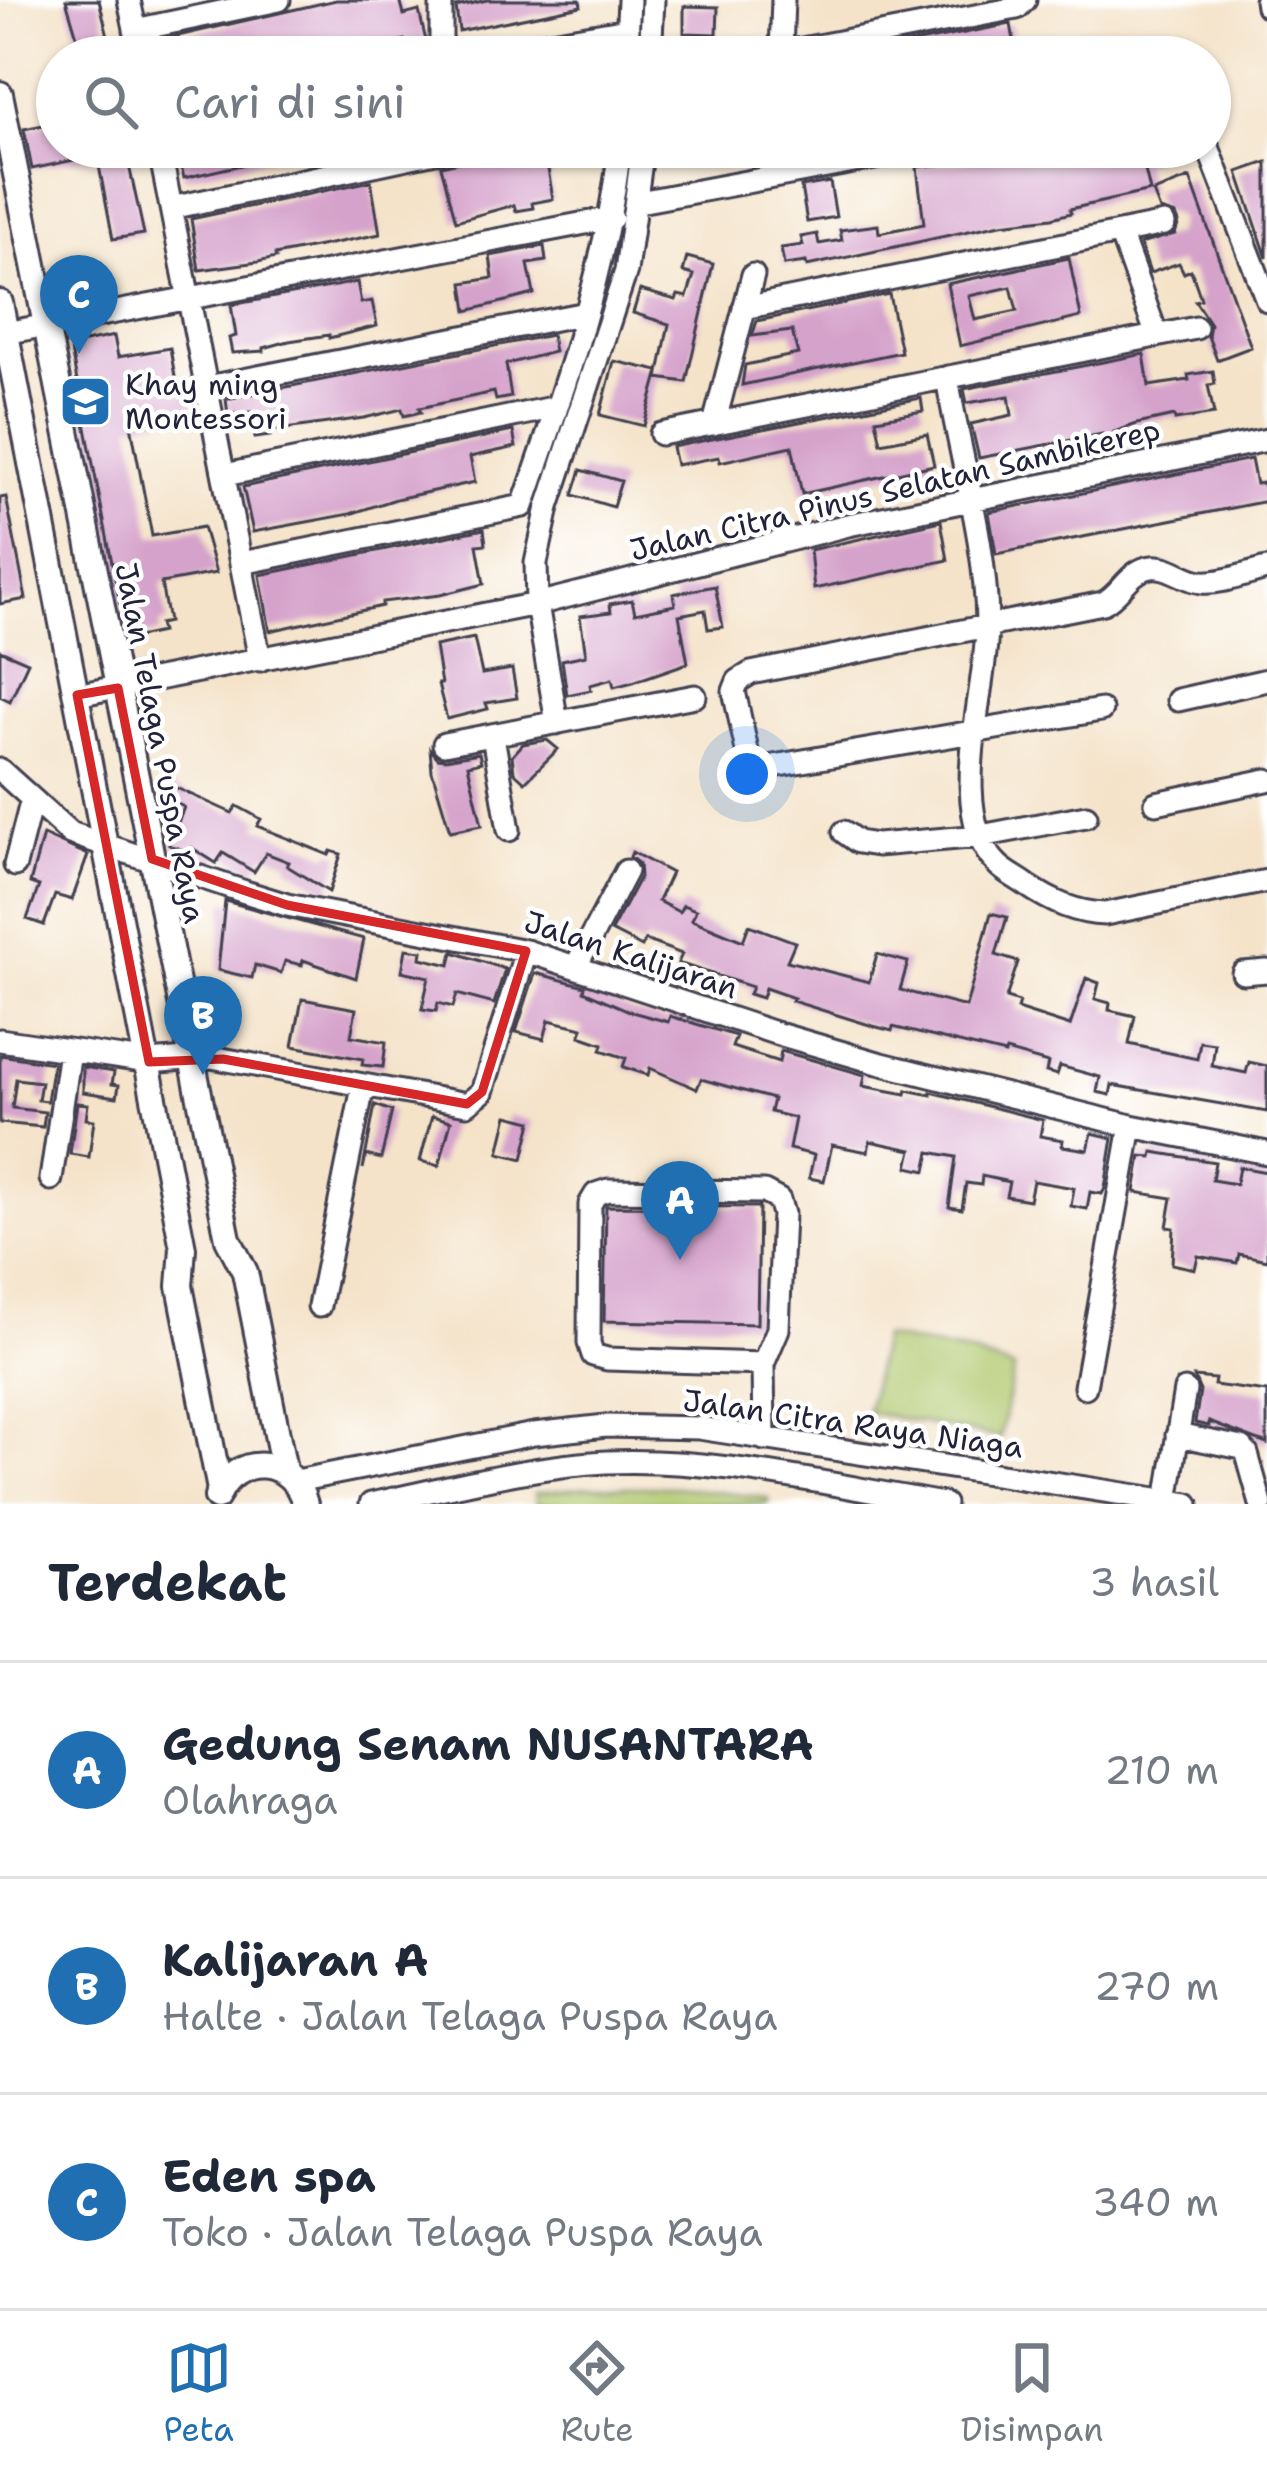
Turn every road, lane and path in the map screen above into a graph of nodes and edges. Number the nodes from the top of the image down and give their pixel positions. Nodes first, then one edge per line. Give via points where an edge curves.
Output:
1 (129, 0) edge
2 (279, 0) edge
3 (442, 0) edge
4 (629, 0) edge
5 (653, 0) edge
6 (783, 0) edge
7 (1025, 0) edge
8 (135, 29) junction
9 (628, 29) junction
10 (136, 36) edge
11 (441, 36) edge
12 (586, 36) edge
13 (628, 36) edge
14 (651, 36) edge
15 (775, 36) edge
16 (867, 36) edge
17 (0, 94) edge
18 (163, 168) edge
19 (353, 168) edge
20 (618, 168) edge
21 (642, 168) edge
22 (821, 168) edge
23 (1216, 168) edge
24 (639, 202) junction
25 (171, 208) junction
26 (612, 218) junction
27 (1164, 224) dead end
28 (1120, 233) junction
29 (753, 274) dead end
30 (189, 299) junction
31 (1267, 300) edge
32 (0, 303) edge
33 (744, 308) junction
34 (586, 313) junction
35 (46, 326) junction
36 (1196, 328) dead end
37 (3, 334) edge
38 (1157, 336) junction
39 (947, 377) junction
40 (207, 388) junction
41 (557, 407) junction
42 (714, 424) junction
43 (661, 434) dead end
44 (1267, 440) edge
45 (225, 475) junction
46 (969, 500) junction
47 (242, 563) junction
48 (1267, 569) edge
49 (537, 604) junction
50 (987, 626) junction
51 (260, 660) junction
52 (1267, 680) edge
53 (118, 688) junction
54 (77, 695) junction
55 (695, 696) dead end
56 (1178, 700) dead end
57 (1101, 710) dead end
58 (557, 723) junction
59 (974, 734) junction
60 (493, 736) junction
61 (445, 744) dead end
62 (0, 770) edge
63 (1267, 780) edge
64 (32, 800) junction
65 (1156, 803) dead end
66 (1086, 816) dead end
67 (509, 830) dead end
68 (844, 832) dead end
69 (981, 836) junction
70 (106, 846) junction
71 (152, 859) junction
72 (15, 865) dead end
73 (626, 871) dead end
74 (1267, 881) edge
75 (526, 951) junction
76 (576, 966) junction
77 (1267, 971) edge
78 (1243, 973) dead end
79 (0, 1040) edge
80 (70, 1051) junction
81 (192, 1059) junction
82 (148, 1061) junction
83 (363, 1087) junction
84 (1131, 1126) junction
85 (1267, 1154) edge
86 (51, 1179) dead end
87 (228, 1239) junction
88 (183, 1248) junction
89 (319, 1306) dead end
90 (763, 1364) junction
91 (1085, 1387) dead end
92 (1185, 1390) dead end
93 (1178, 1435) junction
94 (764, 1439) junction
95 (295, 1485) edge
96 (218, 1497) edge
97 (861, 1497) edge
98 (1116, 1499) edge
99 (1178, 1502) edge
100 (371, 1504) edge
101 (944, 1504) edge
102 (1262, 1504) edge

1 - 8 street
2 - 8 street
3 - 11 street
4 - 9 street
5 - 14 street
6 - 15 street
7 - 16 street via 1017,8
8 - 10 street
9 - 12 street
9 - 13 street
17 - 35 main road, Jalan Telaga Puspa Raya
18 - 25 street
19 - 25 street
20 - 26 street
21 - 24 street
22 - 24 street
23 - 31 street
24 - 49 street via 614,314 548,507
25 - 30 street
26 - 30 street
26 - 34 street
27 - 28 street
28 - 33 street
28 - 38 street
29 - 33 street
30 - 35 street
30 - 40 street
32 - 37 main road
33 - 42 street
34 - 40 street
34 - 41 street
35 - 37 street
35 - 53 main road, Jalan Telaga Puspa Raya
36 - 38 street
37 - 54 main road
38 - 39 street
39 - 42 street
39 - 46 street
40 - 45 street
41 - 45 street
41 - 47 street via 523,506
42 - 43 street
44 - 46 street, Jalan Citra Pinus Selatan Sambikerep
45 - 47 street
46 - 49 street, Jalan Citra Pinus Selatan Sambikerep
46 - 50 street
47 - 51 street
48 - 50 street via 1202,582 1146,568 1103,603
49 - 51 street, Jalan Citra Pinus Selatan Sambikerep
49 - 58 street
50 - 59 street
50 - 59 street via 751,673 734,691 757,767
51 - 53 street, Jalan Citra Pinus Selatan Sambikerep
52 - 56 street
53 - 54 street, Jalan Citra Pinus Selatan Sambikerep
53 - 71 main road, Jalan Telaga Puspa Raya
54 - 70 main road
55 - 58 street
57 - 59 street
58 - 60 street
59 - 69 street via 970,778
60 - 61 street
60 - 67 street
62 - 64 street, Jalan Kalijaran
63 - 65 street
64 - 70 street, Jalan Kalijaran via 70,833
64 - 72 street
66 - 69 street
68 - 69 street via 871,845
69 - 74 street via 998,865 1085,913
70 - 71 street, Jalan Kalijaran
70 - 82 main road
71 - 75 street, Jalan Kalijaran via 287,904
71 - 81 main road, Jalan Telaga Puspa Raya
73 - 76 street
75 - 76 street, Jalan Kalijaran
75 - 83 street via 479,1098 454,1105
76 - 84 street, Jalan Kalijaran via 775,1034
77 - 78 street
79 - 80 street
80 - 82 street
80 - 86 street
81 - 82 street
81 - 83 street
81 - 87 main road, Jalan Telaga Puspa Raya
82 - 88 main road
83 - 89 street
84 - 85 street, Jalan Kalijaran
84 - 91 street
87 - 88 main road
87 - 95 main road, Jalan Telaga Puspa Raya via 245,1272
88 - 96 main road via 180,1286
90 - 90 street via 593,1354 596,1194 764,1192 779,1200 778,1329
90 - 94 street
92 - 93 street
93 - 99 street
93 - 102 street via 1241,1448
94 - 95 street, Jalan Citra Raya Niaga via 606,1426
94 - 98 street, Jalan Citra Raya Niaga
95 - 96 main road via 272,1466 247,1466 226,1479
97 - 100 street, Jalan Citra Raya Niaga via 698,1465 608,1462
97 - 101 street, Jalan Citra Raya Niaga
98 - 99 street, Jalan Citra Raya Niaga

